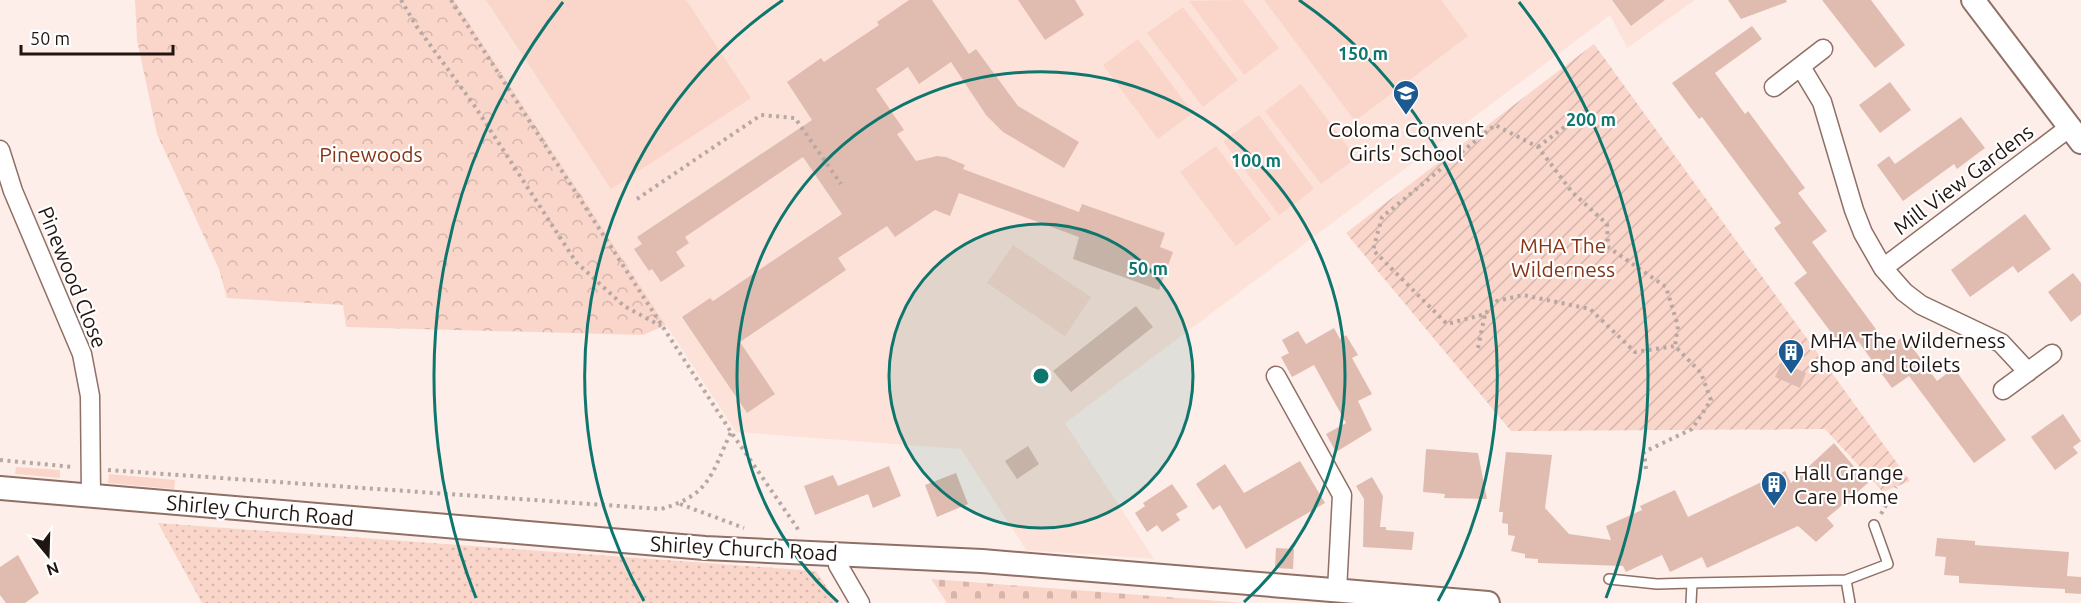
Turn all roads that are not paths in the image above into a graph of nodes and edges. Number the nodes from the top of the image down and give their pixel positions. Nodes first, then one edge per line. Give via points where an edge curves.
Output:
1 (1973, 0) edge
2 (1823, 49) dead end
3 (1800, 67) junction
4 (1774, 87) dead end
5 (2075, 135) edge
6 (0, 150) edge
7 (1883, 268) junction
8 (2052, 354) dead end
9 (2028, 372) junction
10 (1276, 376) dead end
11 (2003, 390) dead end
12 (0, 488) edge
13 (91, 495) junction
14 (1874, 525) road end
15 (837, 553) junction
16 (1609, 579) dead end
17 (1846, 580) junction
18 (1692, 583) junction
19 (1337, 591) junction
20 (860, 603) edge
21 (1488, 603) edge
22 (1691, 603) edge
23 (1850, 603) edge

1 - 5 street
2 - 3 street
3 - 4 street
3 - 7 street, Mill View Gardens via 1822,102 1854,210
5 - 7 street, Mill View Gardens
6 - 13 street, Pinewood Close via 13,191 82,354 90,396
7 - 9 street, Mill View Gardens via 1921,305 2001,343
8 - 9 street
9 - 11 street
10 - 19 street via 1342,495
12 - 13 street, Shirley Church Road
13 - 15 street, Shirley Church Road via 705,548
14 - 17 lane via 1888,564
15 - 19 street, Shirley Church Road via 982,561
15 - 20 street via 838,565
16 - 18 lane
17 - 18 lane
17 - 23 lane
18 - 22 lane
19 - 21 street, Shirley Church Road

